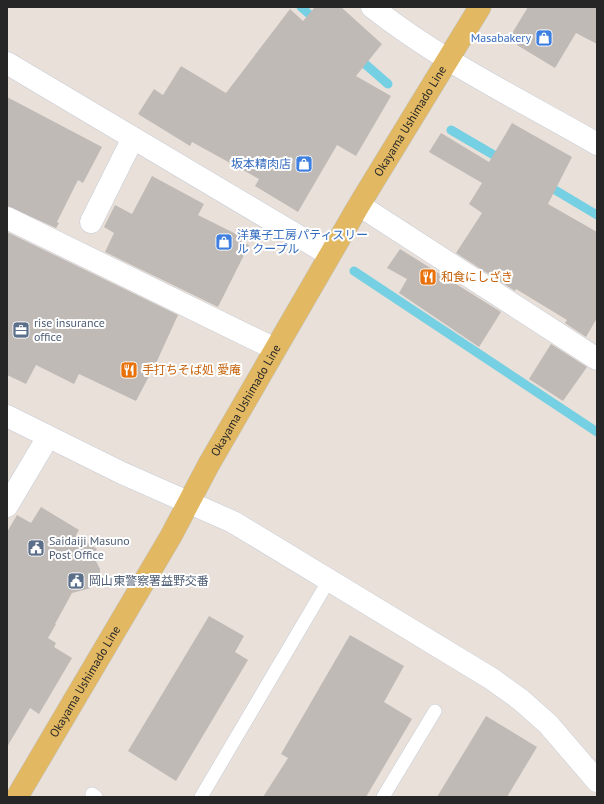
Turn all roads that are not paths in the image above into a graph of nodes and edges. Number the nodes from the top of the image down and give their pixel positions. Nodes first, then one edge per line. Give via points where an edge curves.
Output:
1 (372, 7) edge
2 (480, 7) edge
3 (449, 59) junction
4 (7, 63) edge
5 (133, 138) junction
6 (597, 144) edge
7 (359, 205) junction
8 (7, 218) edge
9 (91, 222) dead end
10 (330, 254) junction
11 (275, 349) junction
12 (597, 359) edge
13 (7, 416) edge
14 (48, 437) junction
15 (189, 503) junction
16 (7, 506) edge
17 (329, 580) junction
18 (435, 712) dead end
19 (597, 781) edge
20 (17, 797) edge
21 (201, 797) edge
22 (383, 797) edge

1 - 3 street via 393,24
2 - 3 main road, Okayama Ushimado Line
3 - 6 street
3 - 7 main road, Okayama Ushimado Line
4 - 5 street
5 - 9 street
5 - 10 street
7 - 10 main road, Okayama Ushimado Line
7 - 12 street
8 - 11 street
10 - 11 main road, Okayama Ushimado Line
11 - 15 main road, Okayama Ushimado Line
13 - 14 street
14 - 15 street
14 - 16 street
15 - 17 street via 233,522
15 - 20 main road, Okayama Ushimado Line
17 - 19 street via 492,679 521,700 548,724
17 - 21 lane
18 - 22 lane

